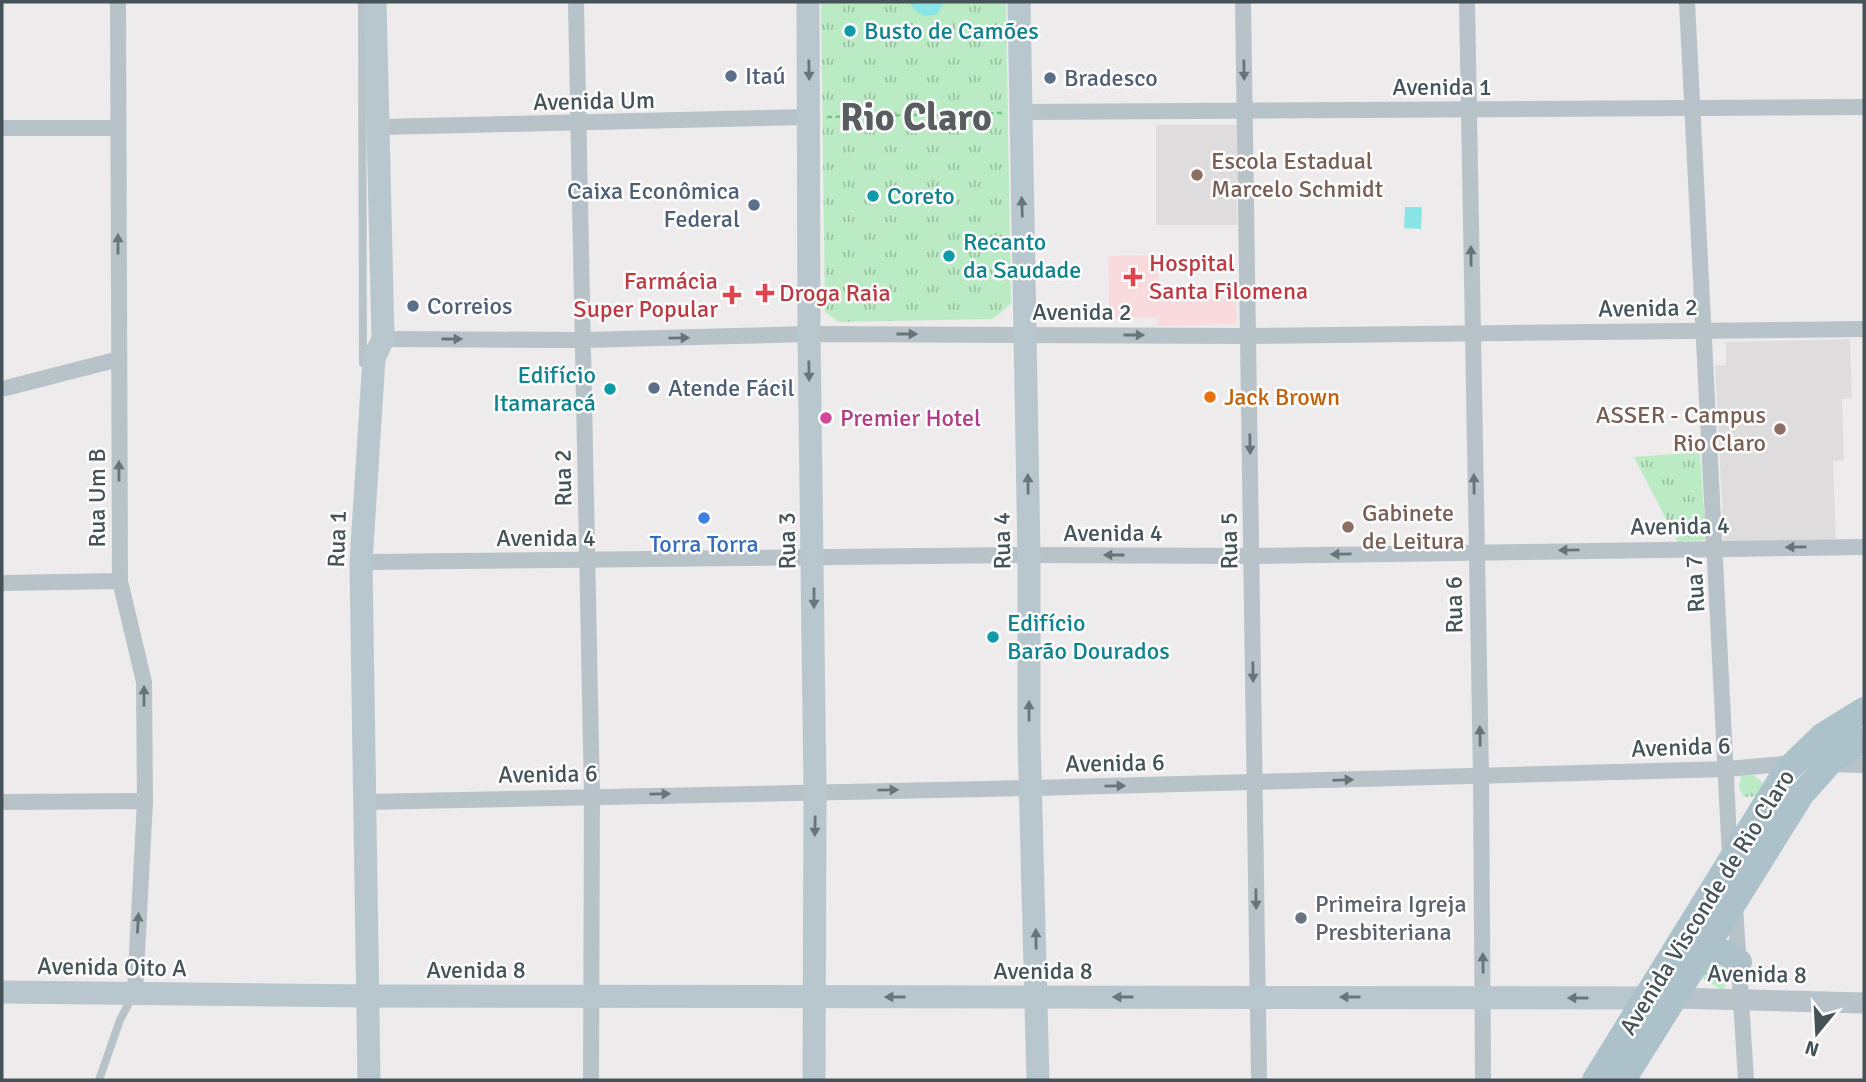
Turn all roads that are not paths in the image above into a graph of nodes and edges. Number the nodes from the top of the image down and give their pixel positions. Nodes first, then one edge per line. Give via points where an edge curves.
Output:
1 (118, 2) edge
2 (362, 2) edge
3 (375, 2) edge
4 (576, 2) edge
5 (808, 2) edge
6 (1019, 2) edge
7 (1243, 2) edge
8 (1466, 2) edge
9 (1687, 2) edge
10 (1864, 107) edge
11 (1692, 108) junction
12 (1468, 110) junction
13 (1245, 111) junction
14 (1020, 112) junction
15 (809, 117) junction
16 (578, 124) junction
17 (380, 127) junction
18 (2, 128) edge
19 (118, 128) junction
20 (1864, 329) edge
21 (1704, 330) junction
22 (1472, 333) junction
23 (808, 334) junction
24 (1026, 334) junction
25 (1249, 336) junction
26 (383, 339) junction
27 (583, 340) junction
28 (118, 359) junction
29 (2, 389) edge
30 (364, 511) junction
31 (1864, 547) edge
32 (1716, 548) junction
33 (1475, 551) junction
34 (1029, 555) junction
35 (1251, 556) junction
36 (814, 559) junction
37 (587, 561) junction
38 (361, 562) junction
39 (120, 581) junction
40 (2, 583) edge
41 (1864, 710) edge
42 (1864, 740) edge
43 (1793, 763) junction
44 (1828, 764) junction
45 (1864, 765) edge
46 (1727, 769) junction
47 (1481, 775) junction
48 (1254, 783) junction
49 (1032, 788) junction
50 (816, 791) junction
51 (592, 796) junction
52 (145, 801) junction
53 (2, 802) edge
54 (366, 802) junction
55 (1730, 861) junction
56 (1735, 899) junction
57 (1703, 949) junction
58 (1739, 962) junction
59 (135, 991) junction
60 (2, 992) edge
61 (221, 994) joint
62 (368, 996) junction
63 (591, 996) junction
64 (813, 996) junction
65 (1037, 997) junction
66 (1258, 997) junction
67 (1483, 998) junction
68 (1659, 998) junction
69 (1741, 999) junction
70 (1864, 1003) edge
71 (99, 1080) edge
72 (369, 1080) edge
73 (592, 1080) edge
74 (814, 1080) edge
75 (1038, 1080) edge
76 (1259, 1080) edge
77 (1483, 1080) edge
78 (1595, 1080) edge
79 (1623, 1080) edge
80 (1746, 1080) edge

1 - 19 street, Rua Um B
2 - 30 lane via 360,497
3 - 17 main road, Rua 1
4 - 16 street, Rua 2
5 -> 15 main road, Rua 3
6 - 14 main road, Rua 4
7 -> 13 street, Rua 5
8 - 12 street, Rua 6
9 - 11 street, Rua 7
10 - 11 street, Avenida 1
11 - 12 street, Avenida 1
11 - 21 street, Rua 7
12 - 13 street, Avenida 1
22 -> 12 street, Rua 6
13 - 14 street, Avenida 1
13 - 25 street, Rua 5
24 -> 14 main road, Rua 4
15 - 16 street, Avenida Um
15 - 23 main road, Rua 3
16 - 17 street, Avenida Um
16 - 27 street, Rua 2
17 - 26 main road, Rua 1
18 - 19 street
28 -> 19 street, Rua Um B
20 - 21 street, Avenida 2
21 - 22 street, Avenida 2
21 - 32 street, Rua 7
22 - 25 street, Avenida 2
33 -> 22 street, Rua 6
23 -> 24 street, Avenida 2
27 -> 23 street, Avenida 2
23 -> 36 main road, Rua 3
24 -> 25 street, Avenida 2
34 -> 24 main road, Rua 4
25 -> 35 street, Rua 5
26 -> 27 street, Avenida 2
26 - 30 main road, Rua 1 via 374,358
27 - 37 street, Rua 2
28 - 29 street
39 -> 28 street, Rua Um B
30 - 38 main road, Rua 1
31 -> 32 street, Avenida 4
32 -> 33 street, Avenida 4
32 - 46 street, Rua 7
33 -> 35 street, Avenida 4
47 -> 33 street, Rua 6
35 -> 34 street, Avenida 4
34 - 36 street, Avenida 4
49 -> 34 main road, Rua 4
35 -> 48 street, Rua 5
36 - 37 street, Avenida 4
36 -> 50 main road, Rua 3
37 - 38 street, Avenida 4
37 - 51 street, Rua 2
38 - 54 main road, Rua 1
39 - 40 street
52 -> 39 street, Rua Um B via 144,682
41 - 43 main road, Avenida Visconde de Rio Claro via 1822,736
42 - 44 main road, Avenida Visconde de Rio Claro
43 - 44 street, Avenida 6
43 - 46 street, Avenida 6
43 - 55 main road, Avenida Visconde de Rio Claro
44 - 45 street, Avenida 6
44 - 56 main road, Avenida Visconde de Rio Claro via 1801,795
46 - 47 street, Avenida 6
46 - 55 street, Rua 7
48 -> 47 street, Avenida 6
67 -> 47 street, Rua 6
49 -> 48 street, Avenida 6
48 -> 66 street, Rua 5
50 -> 49 street, Avenida 6
65 -> 49 main road, Rua 4
51 -> 50 street, Avenida 6
50 -> 64 main road, Rua 3
51 - 54 street, Avenida 6
51 - 63 street, Rua 2
52 - 53 street
59 -> 52 street, Rua Um B
54 - 62 main road, Rua 1
55 - 56 street, Rua 7
55 - 68 main road, Avenida Visconde de Rio Claro
56 - 57 main road, Avenida Visconde de Rio Claro
56 - 58 street, Rua 7
57 - 58 main road via 1727,953
57 - 68 main road, Avenida Visconde de Rio Claro
58 - 69 street, Rua 7
59 - 60 main road, Avenida Oito A
59 - 61 main road, Avenida Oito A
59 - 71 lane
61 - 62 main road, Avenida 8
62 - 63 main road, Avenida 8
62 - 72 main road, Rua 1
63 - 64 main road, Avenida 8
63 - 73 street, Rua 2
65 -> 64 main road, Avenida 8
64 - 74 main road, Rua 3
66 -> 65 main road, Avenida 8
65 - 75 main road, Rua 4
67 -> 66 main road, Avenida 8
66 - 76 street, Rua 5
68 -> 67 main road, Avenida 8
67 - 77 street, Rua 6
68 - 69 street, Avenida 8
68 - 78 main road, Avenida Visconde de Rio Claro
68 - 79 main road, Avenida Visconde de Rio Claro
69 - 70 street, Avenida 8
69 - 80 street, Rua 7

